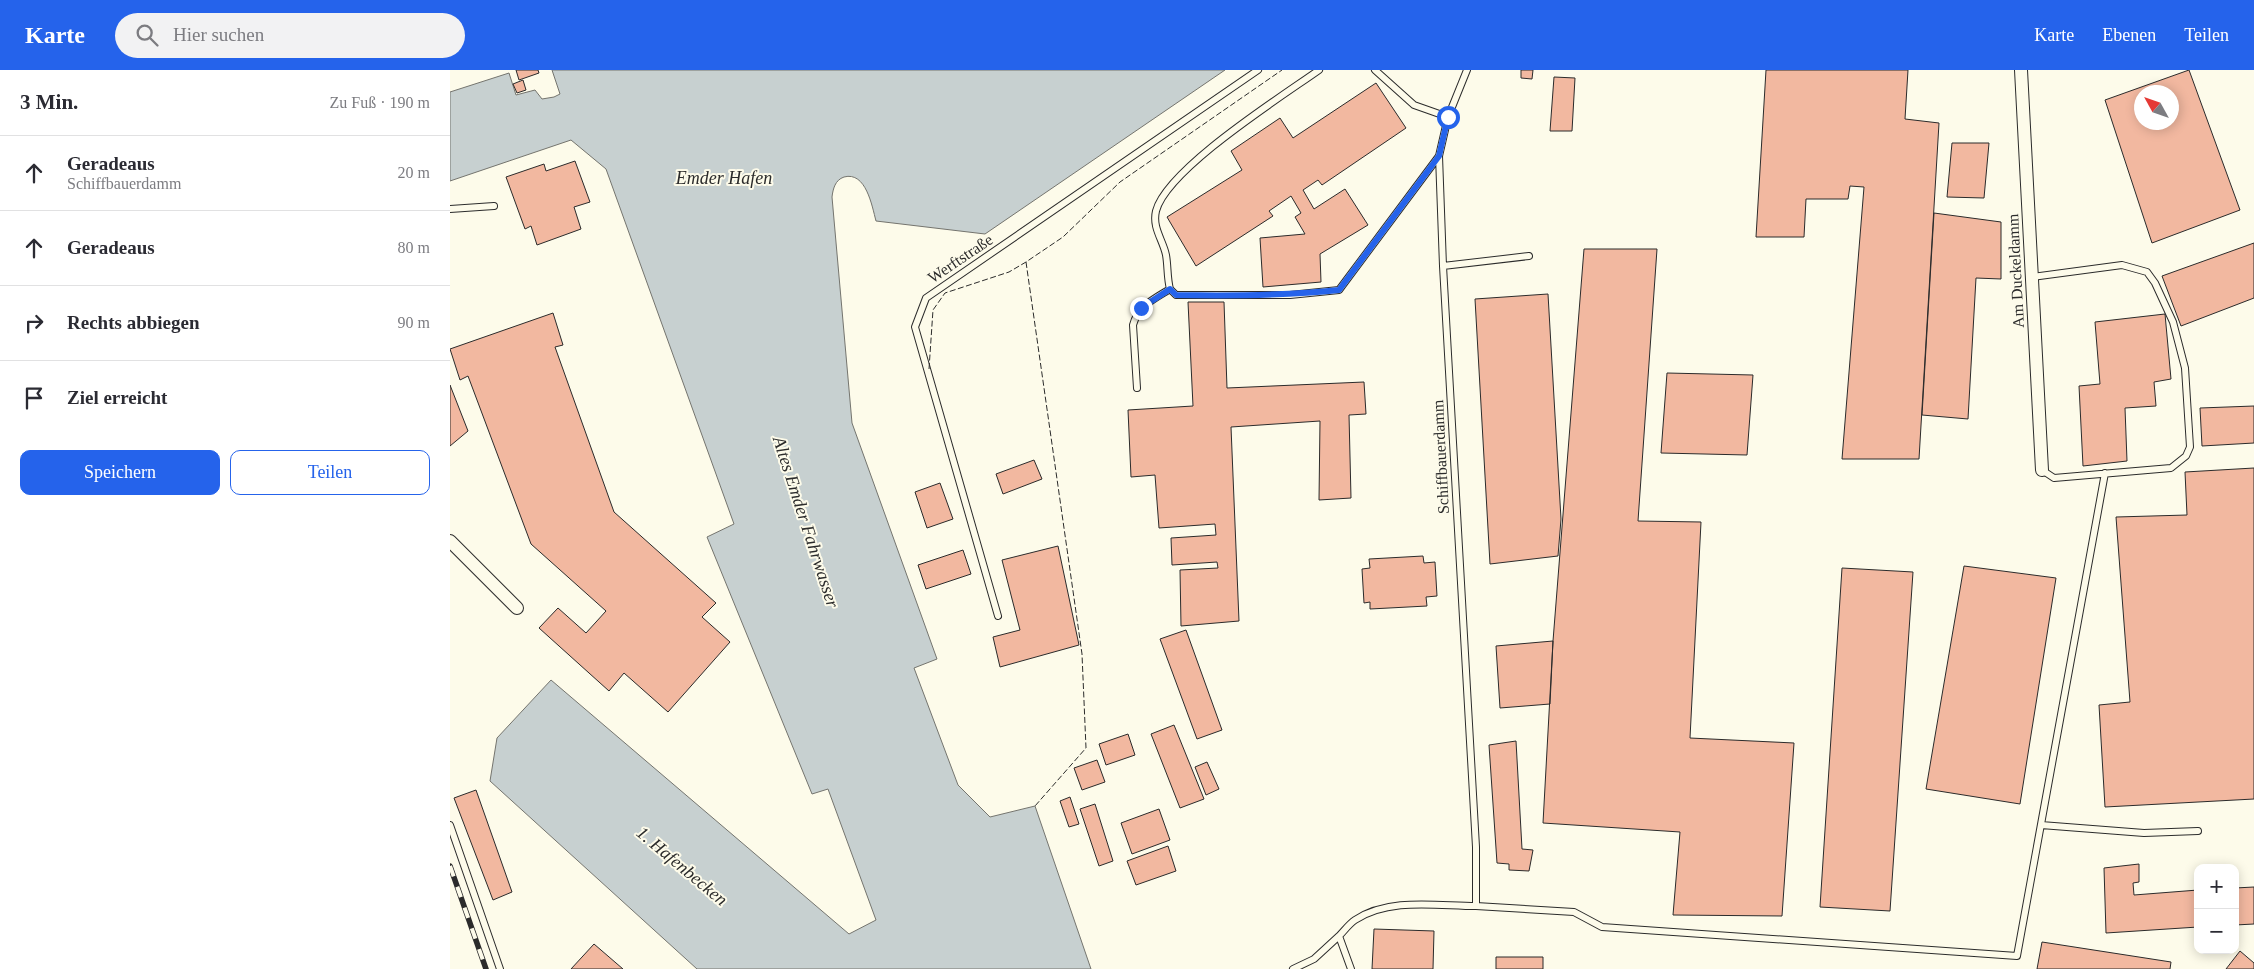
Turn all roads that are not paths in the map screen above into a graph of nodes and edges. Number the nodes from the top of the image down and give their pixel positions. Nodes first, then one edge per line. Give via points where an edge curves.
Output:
1 (1258, 70) edge
2 (1319, 70) edge
3 (1375, 70) edge
4 (1467, 70) edge
5 (2021, 70) edge
6 (1448, 117) junction
7 (1439, 156) junction
8 (494, 206) dead end
9 (450, 209) edge
10 (1529, 256) dead end
11 (1443, 266) junction
12 (2032, 277) junction
13 (1170, 289) junction
14 (1136, 388) dead end
15 (2042, 470) joint
16 (2105, 473) junction
17 (450, 541) edge
18 (517, 608) dead end
19 (998, 616) dead end
20 (450, 824) edge
21 (2041, 825) junction
22 (2198, 831) dead end
23 (1476, 906) junction
24 (1339, 936) junction
25 (500, 969) edge
26 (1293, 969) edge
27 (1351, 969) edge

1 - 19 lane, Werftstraße via 934,292 923,304 915,327
2 - 13 lane via 1235,129 1187,169 1161,199 1155,221 1166,255
3 - 6 lane via 1414,105
4 - 6 lane, Schiffbauerdamm
5 - 12 street, Am Duckeldamm
6 - 7 lane, Schiffbauerdamm
7 - 11 lane, Schiffbauerdamm
7 - 13 lane via 1339,290 1234,296 1176,295
8 - 9 lane
10 - 11 lane
11 - 23 lane, Schiffbauerdamm via 1476,847
12 - 15 street, Am Duckeldamm
12 - 16 lane via 2122,265 2147,272 2173,322 2185,368 2190,447 2186,456 2172,468
13 - 14 lane via 1141,308 1136,315 1133,325
15 - 16 lane via 2054,478
16 - 21 lane
17 - 18 street
20 - 25 lane
21 - 22 lane via 2144,833
21 - 23 lane via 2017,956 1602,927 1574,912
23 - 24 lane via 1398,905 1373,911 1354,921
24 - 26 lane via 1314,959
24 - 27 lane

